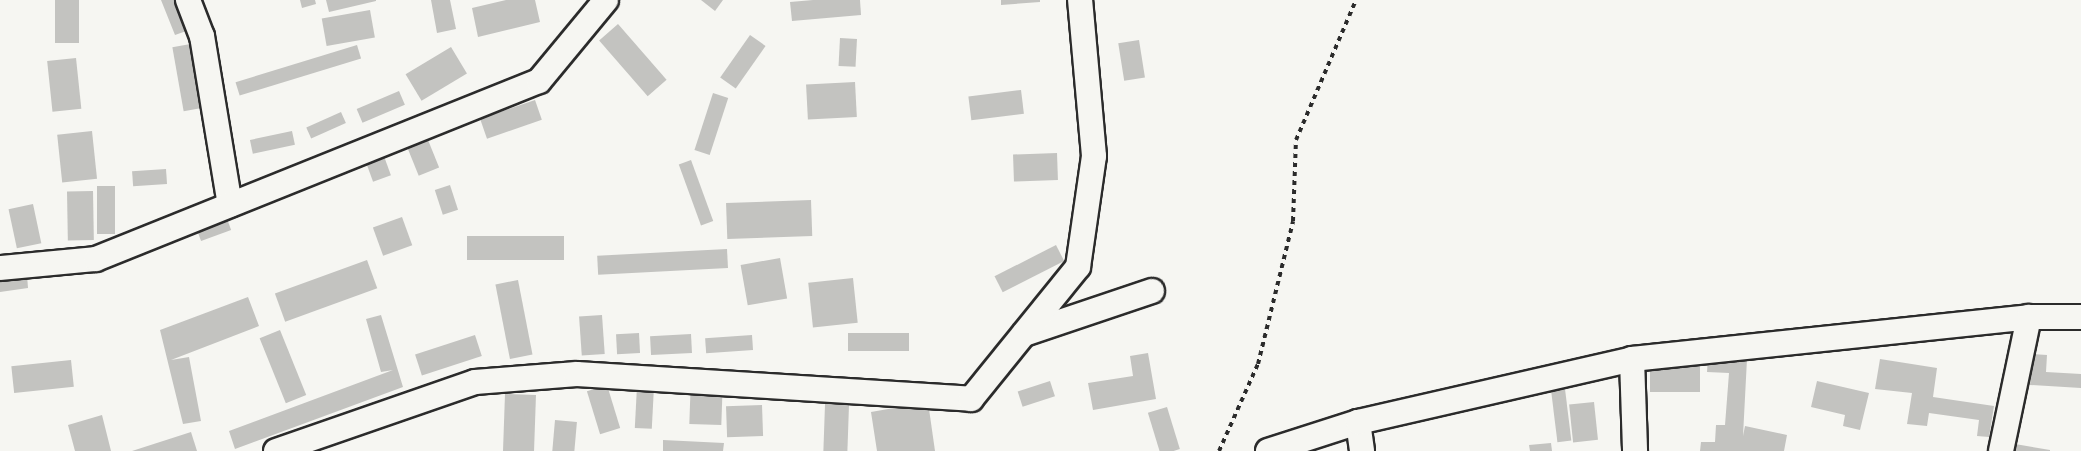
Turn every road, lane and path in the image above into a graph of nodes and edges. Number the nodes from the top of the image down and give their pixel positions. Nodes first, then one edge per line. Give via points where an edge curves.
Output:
1 (188, 0) edge
2 (606, 0) edge
3 (1080, 0) edge
4 (1356, 0) edge
5 (230, 205) junction
6 (0, 268) edge
7 (1152, 291) dead end
8 (2029, 317) junction
9 (2081, 317) edge
10 (1024, 334) junction
11 (1632, 359) junction
12 (1358, 423) junction
13 (276, 451) edge
14 (1219, 451) edge
15 (1268, 451) edge
16 (1362, 451) edge
17 (1635, 451) edge
18 (2001, 451) edge

1 - 5 street via 202,36
2 - 5 street via 539,81
3 - 10 street via 1094,156 1087,223 1078,267
4 - 14 path via 1296,140 1293,221 1258,364
5 - 6 street via 96,259
7 - 10 street
8 - 9 street
8 - 11 street
8 - 18 street
10 - 13 street via 971,399 577,374 475,382
11 - 12 street
11 - 17 street
12 - 15 street
12 - 16 street

